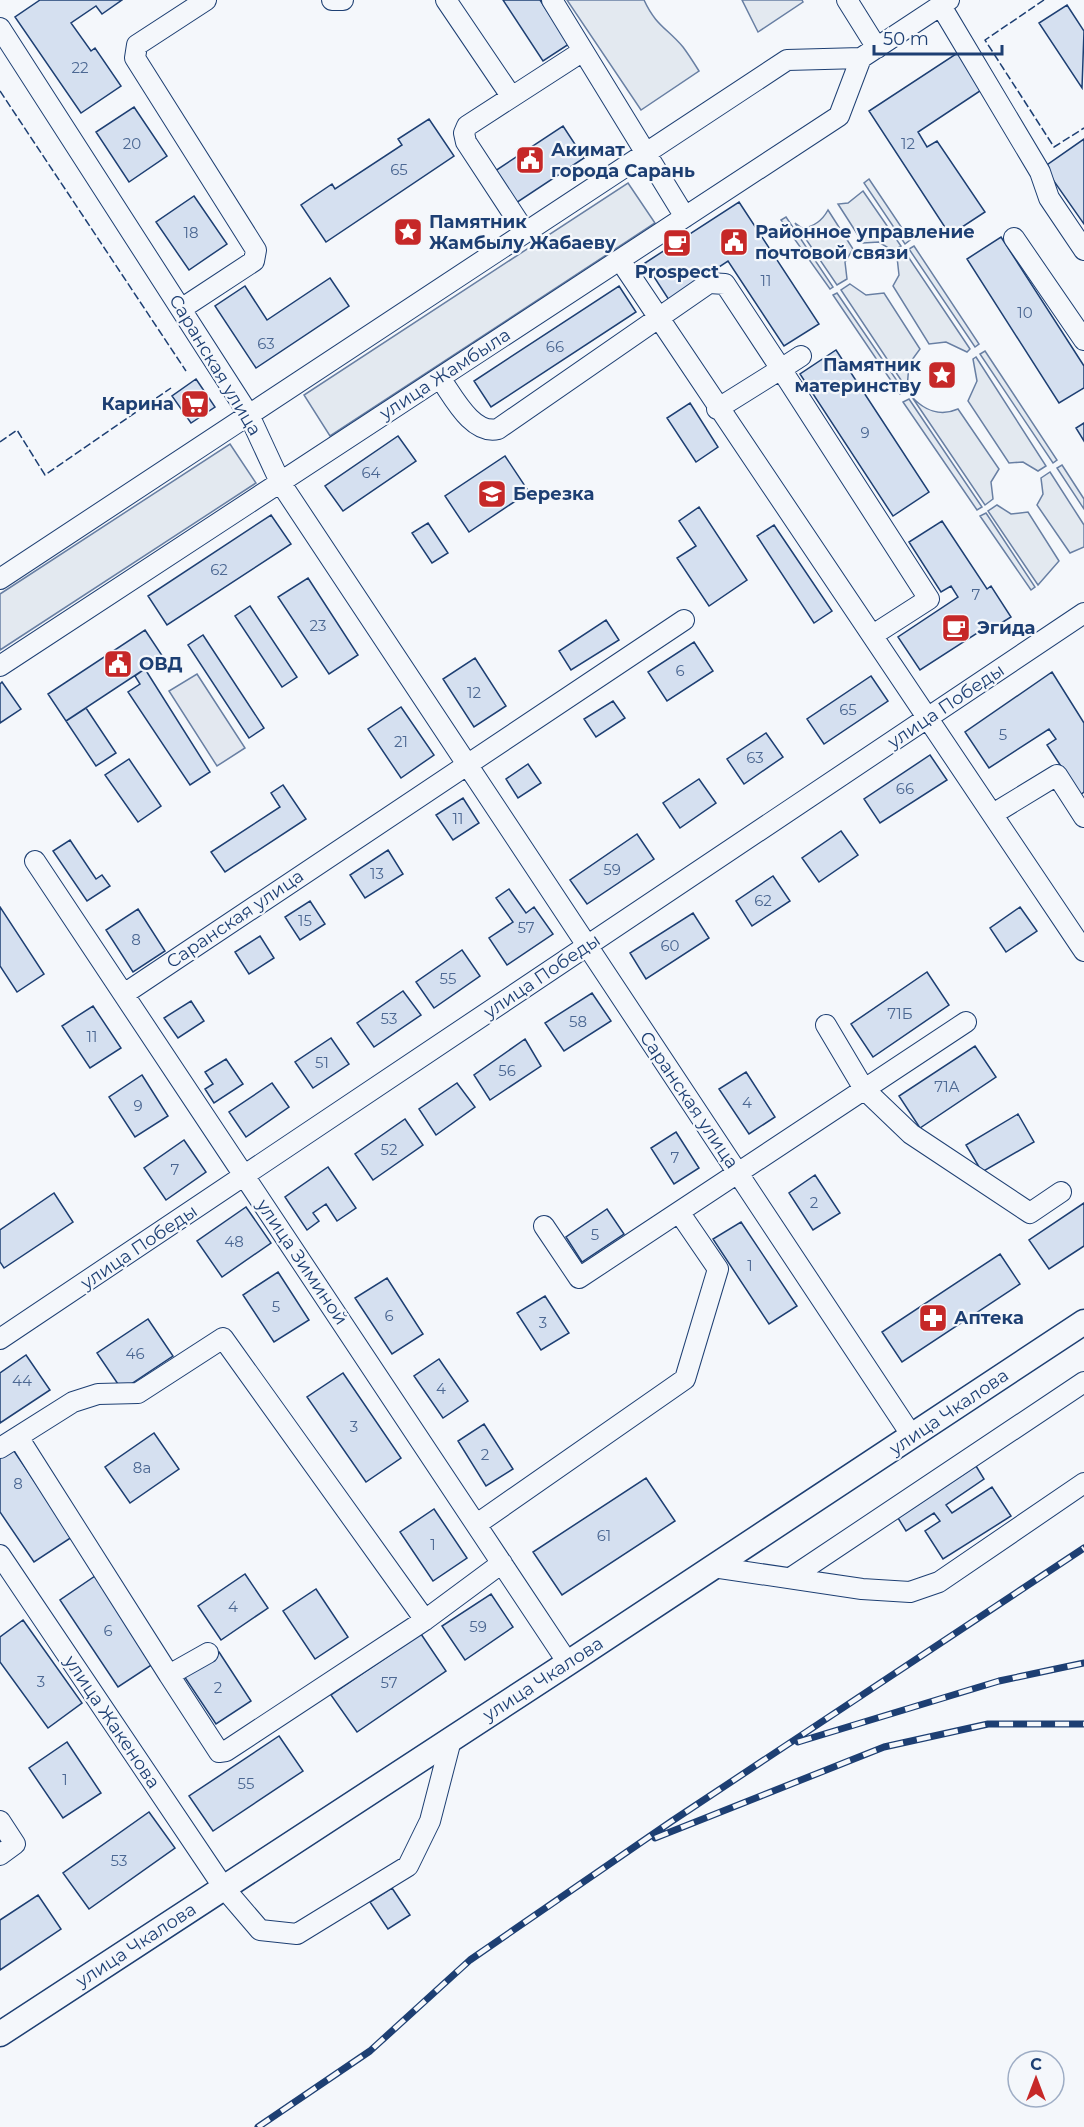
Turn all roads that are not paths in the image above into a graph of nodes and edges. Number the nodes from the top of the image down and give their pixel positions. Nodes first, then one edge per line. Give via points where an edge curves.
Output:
1 (206, 0) edge
2 (333, 0) edge
3 (343, 0) edge
4 (446, 0) edge
5 (552, 0) edge
6 (847, 0) edge
7 (945, 3) edge
8 (0, 28) edge
9 (583, 51) junction
10 (869, 53) junction
11 (512, 96) junction
12 (645, 152) junction
13 (685, 217) junction
14 (525, 232) junction
15 (1014, 238) dead end
16 (1084, 250) edge
17 (620, 260) junction
18 (182, 309) junction
19 (658, 317) junction
20 (1084, 339) edge
21 (801, 356) dead end
22 (781, 369) junction
23 (440, 378) junction
24 (717, 409) junction
25 (249, 415) junction
26 (280, 482) junction
27 (0, 579) edge
28 (1084, 613) edge
29 (684, 620) dead end
30 (873, 635) junction
31 (0, 666) edge
32 (929, 717) junction
33 (466, 764) junction
34 (993, 814) junction
35 (1084, 817) edge
36 (35, 861) dead end
37 (587, 945) junction
38 (1084, 951) edge
39 (124, 994) junction
40 (966, 1022) dead end
41 (826, 1025) dead end
42 (864, 1089) junction
43 (738, 1173) junction
44 (244, 1175) junction
45 (1061, 1192) dead end
46 (679, 1212) junction
47 (544, 1226) dead end
48 (1084, 1322) edge
49 (0, 1339) edge
50 (1084, 1382) edge
51 (912, 1436) junction
52 (18, 1437) junction
53 (0, 1448) edge
54 (1084, 1483) edge
55 (477, 1524) junction
56 (0, 1555) edge
57 (502, 1563) junction
58 (713, 1567) junction
59 (792, 1577) junction
60 (424, 1620) junction
61 (208, 1653) dead end
62 (568, 1663) junction
63 (169, 1675) junction
64 (451, 1740) junction
65 (0, 1821) edge
66 (0, 1855) edge
67 (224, 1888) junction
68 (0, 2033) edge

1 - 18 street via 137,45 135,58 256,250 256,256
2 - 3 street
4 - 11 street
5 - 9 street
6 - 10 street
7 - 10 street
7 - 16 street via 1040,172 1050,198
8 - 18 street, Саранская улица
9 - 11 street
9 - 12 street
10 - 12 street via 787,60
10 - 13 street, улица Жамбыла via 839,116
11 - 14 street via 467,126 464,133 466,142
12 - 13 street
12 - 14 street
13 - 17 street, улица Жамбыла
14 - 25 street
15 - 20 street
17 - 19 street
17 - 23 street, улица Жамбыла
18 - 25 street, Саранская улица
19 - 22 street via 710,282 725,284
19 - 23 street via 498,429 488,431 478,426
19 - 24 street
21 - 22 street
22 - 24 street
22 - 30 street via 929,599
23 - 26 street, улица Жамбыла
24 - 30 street
25 - 26 street, Саранская улица
25 - 27 street
26 - 31 street, улица Жамбыла
26 - 33 street, Саранская улица
28 - 32 street, улица Победы
29 - 33 street, Саранская улица
30 - 32 street
32 - 34 street
32 - 37 street, улица Победы
33 - 37 street, Саранская улица
33 - 39 street, Саранская улица
34 - 35 street via 1057,775
34 - 38 street
36 - 39 street, улица Зиминой
37 - 43 street, Саранская улица
37 - 44 street, улица Победы
39 - 44 street, улица Зиминой
40 - 42 street
41 - 42 street
42 - 43 street
42 - 45 street via 911,1134 1030,1213
43 - 46 street
43 - 51 street, Саранская улица
44 - 49 street, улица Победы
44 - 55 street, улица Зиминой
46 - 47 street via 579,1278
46 - 55 street via 718,1269 685,1379
48 - 51 main road, улица Чкалова
50 - 59 street
51 - 58 main road, улица Чкалова
52 - 53 street
52 - 60 street via 73,1402 98,1394 138,1393 223,1338
52 - 63 street
54 - 59 street via 939,1582 910,1592 862,1589
55 - 57 street, улица Зиминой
56 - 67 street, улица Жакенова
57 - 60 street
57 - 62 street, улица Зиминой
58 - 59 street
58 - 62 main road, улица Чкалова
60 - 63 street via 222,1753
61 - 63 street
62 - 64 main road, улица Чкалова
64 - 67 main road, улица Чкалова
64 - 67 street, улица Жакенова via 430,1821 408,1866 297,1934 260,1930
65 - 66 street via 15,1844
67 - 68 main road, улица Чкалова

